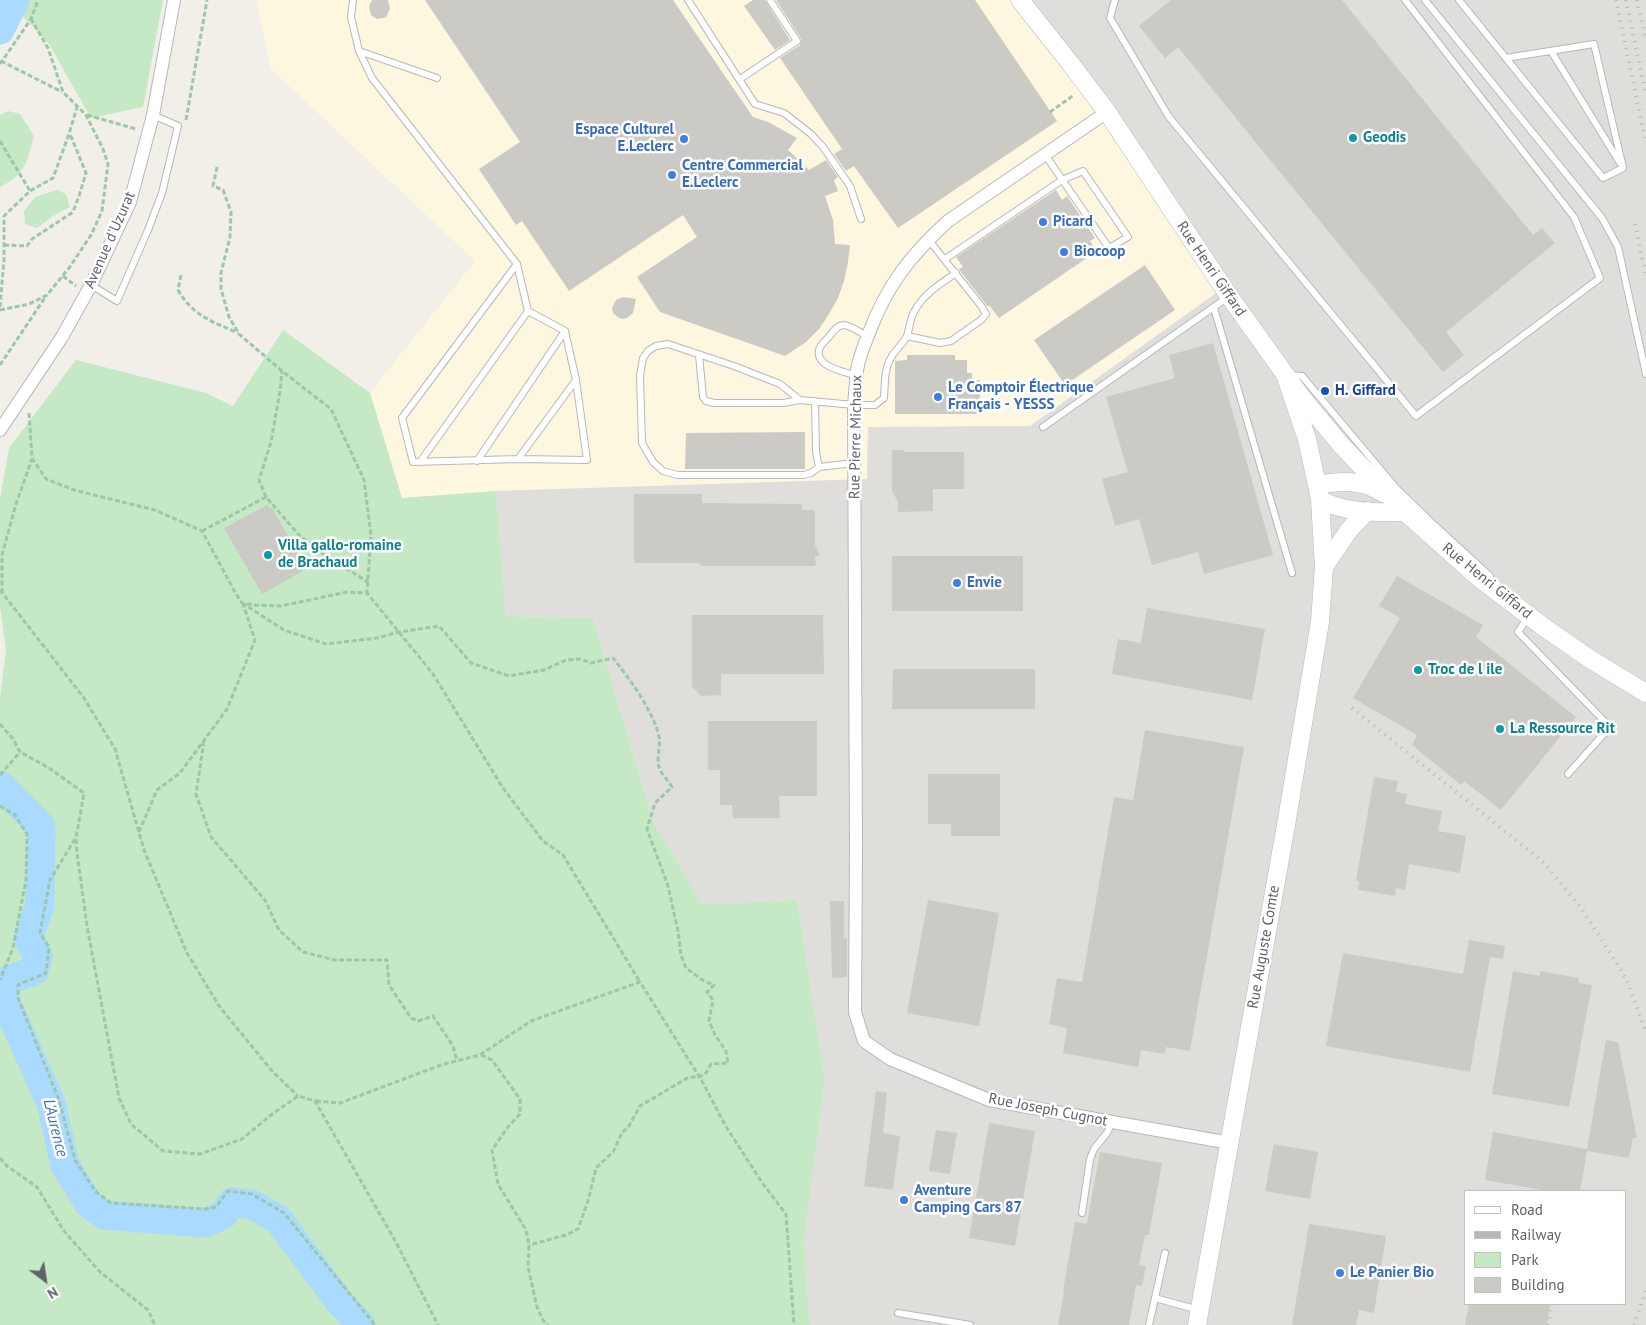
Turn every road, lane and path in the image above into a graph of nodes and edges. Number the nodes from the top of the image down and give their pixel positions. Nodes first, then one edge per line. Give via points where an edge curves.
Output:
1 (38, 0) edge
2 (174, 0) edge
3 (207, 0) edge
4 (353, 0) edge
5 (688, 0) edge
6 (770, 0) edge
7 (1020, 0) edge
8 (1033, 0) edge
9 (1116, 0) edge
10 (1405, 0) edge
11 (1425, 0) edge
12 (1459, 0) edge
13 (32, 20) junction
14 (359, 51) junction
15 (1551, 51) junction
16 (1506, 58) junction
17 (0, 62) edge
18 (1070, 63) junction
19 (437, 78) dead end
20 (740, 79) junction
21 (1087, 86) junction
22 (63, 92) junction
23 (77, 107) junction
24 (1050, 112) dead end
25 (1107, 112) junction
26 (86, 115) junction
27 (153, 115) junction
28 (186, 121) dead end
29 (149, 133) junction
30 (70, 134) junction
31 (0, 141) edge
32 (1046, 156) junction
33 (217, 167) dead end
34 (1623, 168) junction
35 (1062, 180) junction
36 (30, 191) junction
37 (861, 219) dead end
38 (928, 239) junction
39 (4, 245) junction
40 (2, 259) edge
41 (945, 259) junction
42 (517, 264) junction
43 (956, 273) junction
44 (181, 275) dead end
45 (91, 285) junction
46 (47, 296) junction
47 (1229, 296) junction
48 (0, 308) edge
49 (1214, 308) junction
50 (528, 311) junction
51 (566, 331) junction
52 (239, 334) junction
53 (867, 336) junction
54 (907, 336) junction
55 (699, 354) junction
56 (0, 365) edge
57 (282, 371) junction
58 (1285, 374) junction
59 (1646, 374) edge
60 (857, 376) junction
61 (576, 380) junction
62 (25, 391) junction
63 (800, 400) junction
64 (815, 402) junction
65 (854, 405) junction
66 (1043, 427) dead end
67 (0, 430) edge
68 (32, 458) junction
69 (518, 460) junction
70 (476, 461) junction
71 (420, 462) junction
72 (854, 463) junction
73 (819, 466) junction
74 (1318, 492) junction
75 (266, 497) junction
76 (1400, 507) junction
77 (1367, 511) junction
78 (202, 532) junction
79 (1324, 567) junction
80 (1292, 573) dead end
81 (1494, 580) dead end
82 (368, 583) junction
83 (1501, 585) dead end
84 (1, 591) edge
85 (368, 593) junction
86 (242, 603) junction
87 (1529, 616) junction
88 (1545, 628) junction
89 (399, 632) junction
90 (1646, 693) edge
91 (0, 724) edge
92 (204, 741) junction
93 (20, 752) junction
94 (0, 774) edge
95 (1568, 774) dead end
96 (0, 806) edge
97 (139, 832) junction
98 (76, 838) junction
99 (856, 845) joint
100 (0, 980) edge
101 (640, 982) junction
102 (480, 1055) junction
103 (457, 1061) junction
104 (699, 1077) junction
105 (298, 1096) junction
106 (315, 1101) junction
107 (1112, 1122) junction
108 (1230, 1143) junction
109 (0, 1158) edge
110 (1082, 1213) dead end
111 (529, 1246) junction
112 (1165, 1253) dead end
113 (1155, 1298) junction
114 (898, 1313) dead end
115 (1199, 1317) edge
116 (154, 1325) edge
117 (376, 1325) edge
118 (438, 1325) edge
119 (548, 1325) edge
120 (794, 1325) edge
121 (970, 1325) edge
122 (1149, 1325) edge

1 - 13 path
2 - 27 street, Avenue d'Uzurat
3 - 28 path
4 - 14 lane via 351,17
5 - 20 lane
6 - 20 lane via 797,41
7 - 18 street, Rue Henri Giffard
8 - 18 street, Rue Henri Giffard
9 - 10 lane via 1110,18 1170,117 1416,416 1600,278 1574,217
11 - 59 lane via 1602,218 1618,247
12 - 16 lane
13 - 17 path
13 - 22 path via 48,48
14 - 19 lane
14 - 42 lane via 372,78
15 - 16 lane
15 - 34 lane
15 - 34 lane via 1594,44
16 - 34 lane via 1603,178
17 - 22 path
18 - 21 street, Rue Henri Giffard
20 - 37 lane via 755,104 784,113 823,147 850,186
21 - 24 path
21 - 25 street, Rue Henri Giffard
22 - 23 path
23 - 26 path
23 - 30 path
25 - 32 street, Rue Pierre Michaux
25 - 47 street, Rue Henri Giffard
26 - 29 path
26 - 46 path via 104,148 108,164 102,211 91,235
27 - 29 street, Avenue d'Uzurat
27 - 45 lane via 178,126 162,193 117,301
29 - 45 street, Avenue d'Uzurat via 130,202
30 - 36 path via 53,178
30 - 39 path via 86,173 72,212 32,239 27,246
31 - 36 path
32 - 35 lane
32 - 38 street, Rue Pierre Michaux
33 - 52 path via 213,186 223,190 231,212 221,289 229,317
35 - 35 lane via 1110,248 1128,237 1083,171
35 - 41 lane
36 - 39 path via 4,216
38 - 41 lane
38 - 53 street, Rue Pierre Michaux via 891,285
39 - 40 path
40 - 48 path
41 - 43 lane
42 - 50 lane
42 - 71 lane via 402,418 413,462
43 - 54 lane via 925,296 914,312
43 - 54 lane via 986,314 951,340 940,343
44 - 52 path via 178,290 192,309
45 - 62 street, Avenue d'Uzurat via 62,337
46 - 48 path via 29,304
46 - 56 path
47 - 49 lane
47 - 58 street, Rue Henri Giffard
49 - 66 lane
49 - 80 lane
50 - 51 lane
50 - 71 lane
51 - 61 lane
51 - 70 lane
52 - 57 path
53 - 60 street, Rue Pierre Michaux
53 - 60 lane via 841,325 818,351 825,364
54 - 65 lane via 886,369 884,398 874,405
55 - 63 lane via 780,384
55 - 63 lane via 706,401 783,403
55 - 73 lane via 668,344 656,346 643,358 640,376 642,443 653,462 663,471 678,475 804,475
57 - 75 path via 271,442 259,480
57 - 82 path via 331,409 364,480 371,535
58 - 74 street, Rue Auguste Comte via 1307,439
58 - 76 street, Rue Henri Giffard via 1342,446
58 - 81 lane via 1302,376 1396,488
60 - 65 street, Rue Pierre Michaux
61 - 69 lane
61 - 69 lane via 587,460
62 - 67 street, Avenue d'Uzurat
62 - 68 path
63 - 64 lane
64 - 65 lane
64 - 73 lane
65 - 72 street, Rue Pierre Michaux
68 - 78 path via 46,479 74,490 155,510
68 - 84 path via 2,555
69 - 70 lane
70 - 71 lane
72 - 73 lane
72 - 99 street, Rue Pierre Michaux
74 - 76 street via 1340,481 1357,482 1375,488
74 - 77 street via 1343,507
74 - 79 street, Rue Auguste Comte
75 - 78 path
75 - 82 path via 299,535
76 - 77 street via 1382,513
76 - 87 street, Rue Henri Giffard via 1478,577
77 - 79 street via 1349,530
78 - 86 path
79 - 108 street, Rue Auguste Comte via 1320,622
82 - 85 path
83 - 88 lane via 1543,621
84 - 97 path via 84,698 115,749
85 - 86 path via 347,592 281,606
85 - 89 path
86 - 89 path via 284,630 326,644
86 - 92 path via 255,640 227,709
87 - 88 street, Rue Henri Giffard
87 - 95 lane via 1518,632 1610,727
88 - 90 street, Rue Henri Giffard via 1590,660
89 - 101 path via 433,674 503,788 543,841 563,856
89 - 104 path via 439,626 471,662 509,676 544,670 566,660 580,659 591,663 613,658 628,676 658,732 659,768 672,787 655,803 647,829 668,886 680,956 686,968 704,982 714,985 707,992 713,1000 709,1021 726,1050 728,1064 711,1064
91 - 93 path
92 - 97 path via 180,773 157,790
92 - 103 path via 196,794 212,837 264,900 279,930 303,952 335,960 388,960 389,985 411,1018 418,1021 433,1016 453,1046
93 - 94 path
93 - 98 path via 84,793
96 - 100 path via 15,815 27,834 26,880 13,948
97 - 105 path via 187,953 215,999 272,1071
98 - 105 path via 87,926 119,1098 131,1124 163,1150 200,1154 242,1139
98 - 117 path via 50,880 40,933 50,947 46,973 18,985 18,998 59,1100 75,1160 96,1192 111,1204 206,1209 216,1207 228,1191 252,1194 284,1213
99 - 107 street, Rue Joseph Cugnot via 855,1012 864,1041 890,1059 989,1100
101 - 102 path via 531,1021
101 - 104 path
102 - 103 path
102 - 111 path via 492,1060 520,1099 520,1114 492,1150 498,1184 526,1230
103 - 106 path via 340,1103
104 - 111 path via 688,1078 640,1106 613,1152 596,1168 578,1228
104 - 120 path via 762,1184 786,1214
105 - 106 path
106 - 118 path via 397,1244
107 - 108 street, Rue Joseph Cugnot
107 - 110 lane via 1090,1158
108 - 115 street, Rue Auguste Comte
109 - 116 path via 37,1187 64,1230 100,1272 148,1310
111 - 119 path via 528,1267 537,1306
112 - 113 lane
113 - 115 lane
113 - 122 lane
114 - 121 lane

